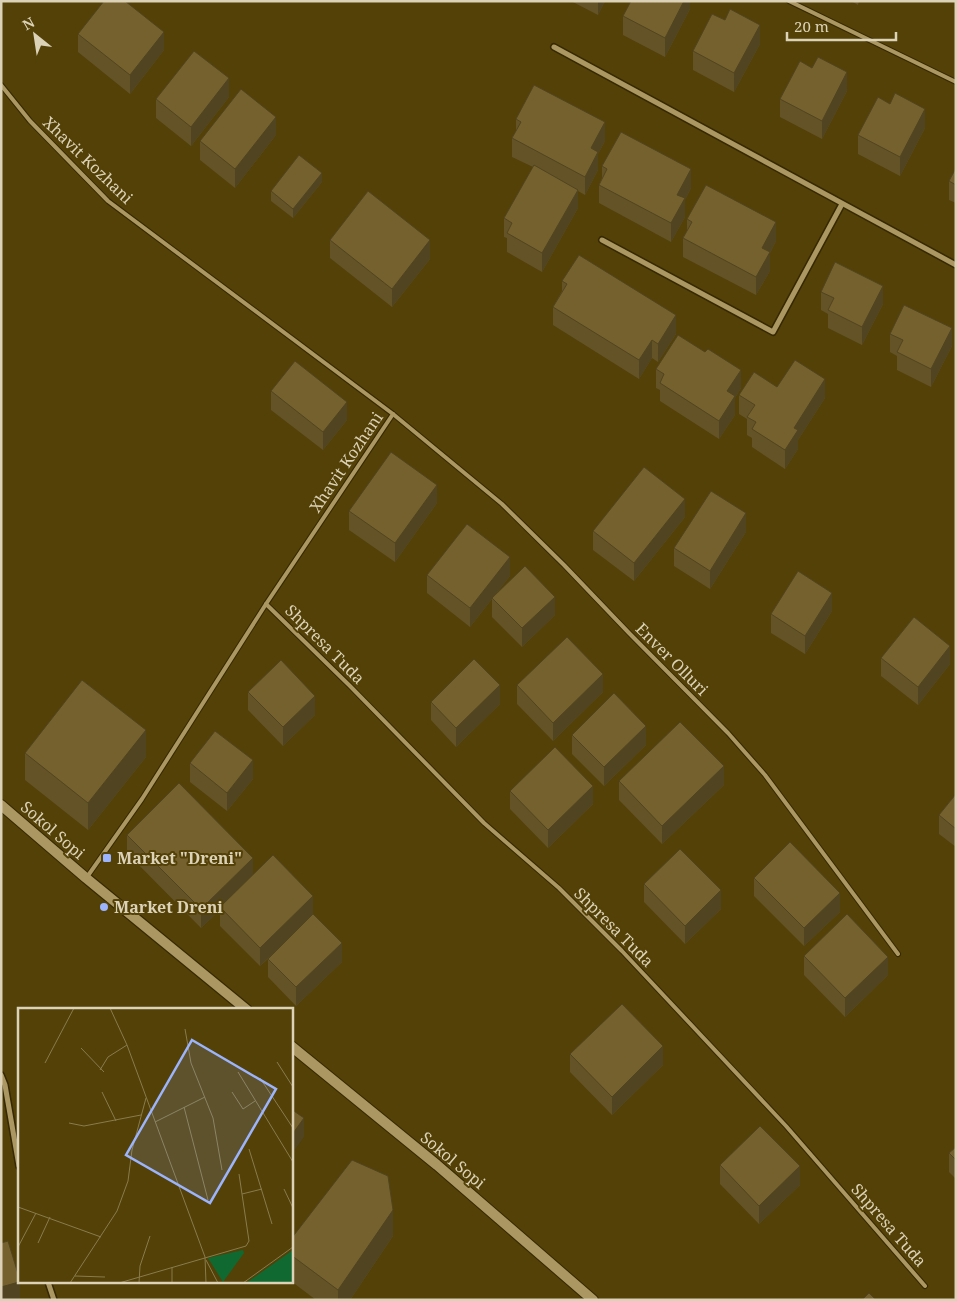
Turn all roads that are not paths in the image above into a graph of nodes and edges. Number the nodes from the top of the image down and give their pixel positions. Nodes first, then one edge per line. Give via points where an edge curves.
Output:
1 (789, 1) edge
2 (554, 47) dead end
3 (956, 82) edge
4 (1, 85) edge
5 (842, 204) junction
6 (602, 240) dead end
7 (956, 265) edge
8 (393, 414) junction
9 (266, 604) junction
10 (1, 805) edge
11 (86, 878) junction
12 (898, 954) dead end
13 (245, 1008) edge
14 (292, 1047) edge
15 (1, 1075) edge
16 (18, 1161) edge
17 (49, 1284) edge
18 (925, 1286) dead end
19 (54, 1300) edge
20 (593, 1300) edge

1 - 3 lane
2 - 5 street
4 - 8 lane, Xhavit Kozhani via 30,121 108,201
5 - 6 street via 773,332
5 - 7 street
8 - 9 lane, Xhavit Kozhani
8 - 12 lane, Enver Olluri via 502,504 728,733 765,775
9 - 11 lane, Xhavit Kozhani via 142,798
9 - 18 lane, Shpresa Tuda via 484,823 558,888 622,951 786,1126
10 - 11 street, Sokol Sopi
11 - 13 street, Sokol Sopi
14 - 20 street, Sokol Sopi via 437,1165
15 - 16 street
17 - 19 street

